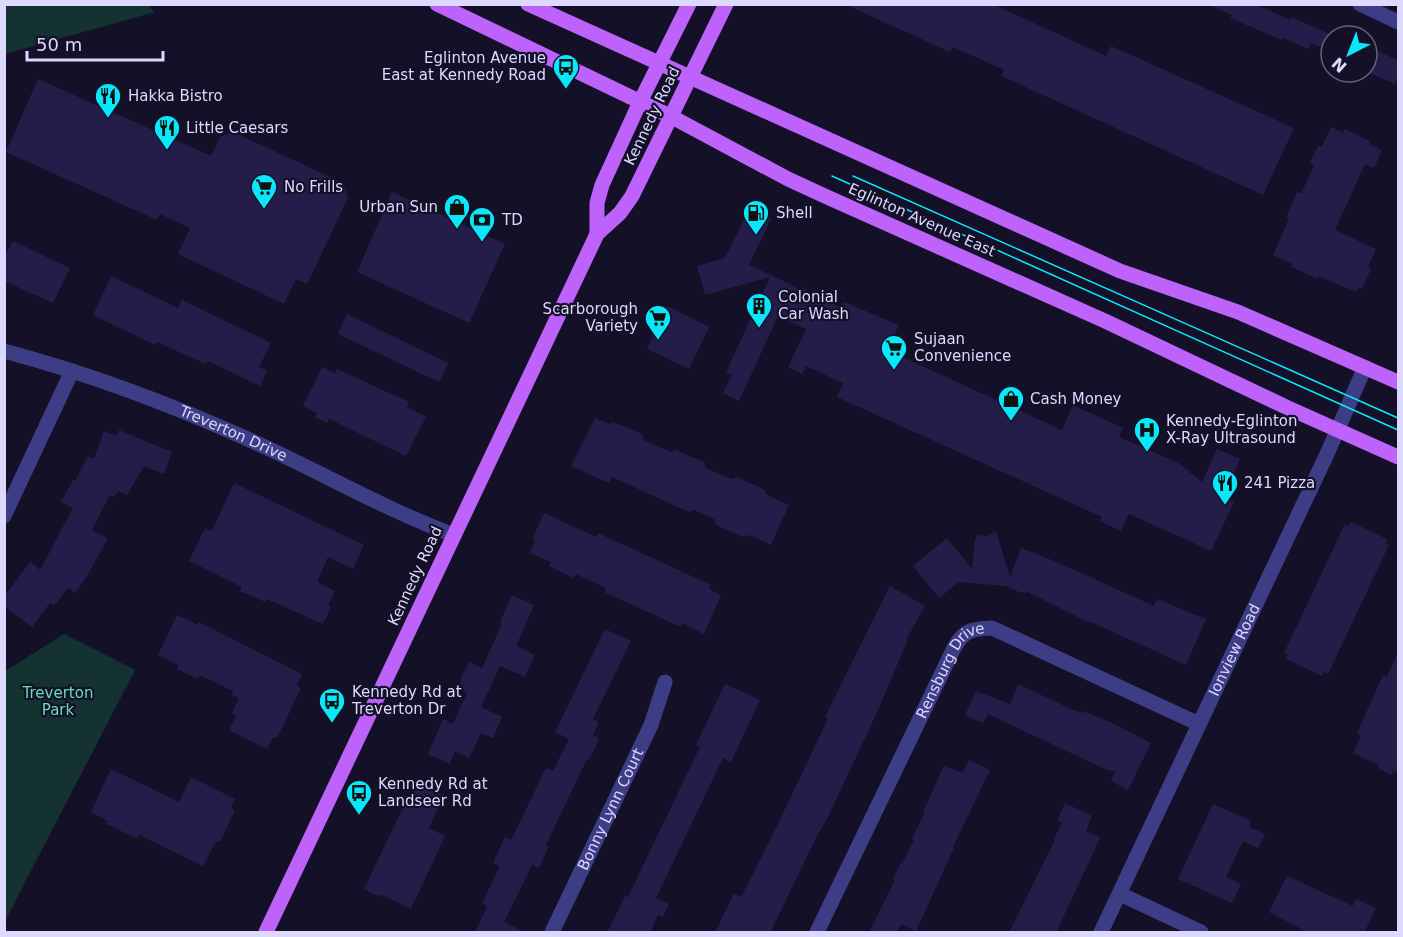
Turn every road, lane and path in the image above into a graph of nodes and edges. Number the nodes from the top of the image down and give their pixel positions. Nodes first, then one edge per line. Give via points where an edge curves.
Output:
1 (437, 4) edge
2 (528, 4) edge
3 (689, 4) edge
4 (726, 4) edge
5 (1360, 4) edge
6 (1398, 22) edge
7 (660, 63) junction
8 (691, 78) junction
9 (640, 102) junction
10 (672, 117) junction
11 (597, 234) junction
12 (4, 351) edge
13 (1365, 367) junction
14 (72, 371) junction
15 (1398, 382) edge
16 (1338, 430) junction
17 (1398, 457) edge
18 (4, 516) edge
19 (454, 535) junction
20 (665, 682) dead end
21 (1199, 724) junction
22 (1120, 894) junction
23 (266, 933) edge
24 (552, 933) edge
25 (817, 933) edge
26 (1101, 933) edge
27 (1201, 933) edge

1 - 9 main road, Eglinton Avenue East
2 - 7 main road
3 - 7 main road, Kennedy Road
4 - 8 main road, Kennedy Road
5 - 6 street
7 - 8 main road
7 - 9 main road, Kennedy Road
8 - 10 main road, Kennedy Road
8 - 13 main road via 1120,271 1238,312
9 - 10 main road, Eglinton Avenue East
9 - 11 main road, Kennedy Road via 602,185 597,203
10 - 11 main road, Kennedy Road via 632,196
10 - 16 main road, Eglinton Avenue East via 807,188
11 - 19 main road, Kennedy Road
12 - 14 street, Treverton Drive
13 - 15 main road
13 - 16 street, Ionview Road
14 - 18 street
14 - 19 street, Treverton Drive via 170,405
16 - 17 main road, Eglinton Avenue East
16 - 21 street, Ionview Road
19 - 23 main road, Kennedy Road
20 - 24 street, Bonny Lynn Court via 651,725
21 - 22 street, Ionview Road
21 - 25 street, Rensburg Drive via 992,628 974,628 961,636
22 - 26 street, Ionview Road
22 - 27 street

